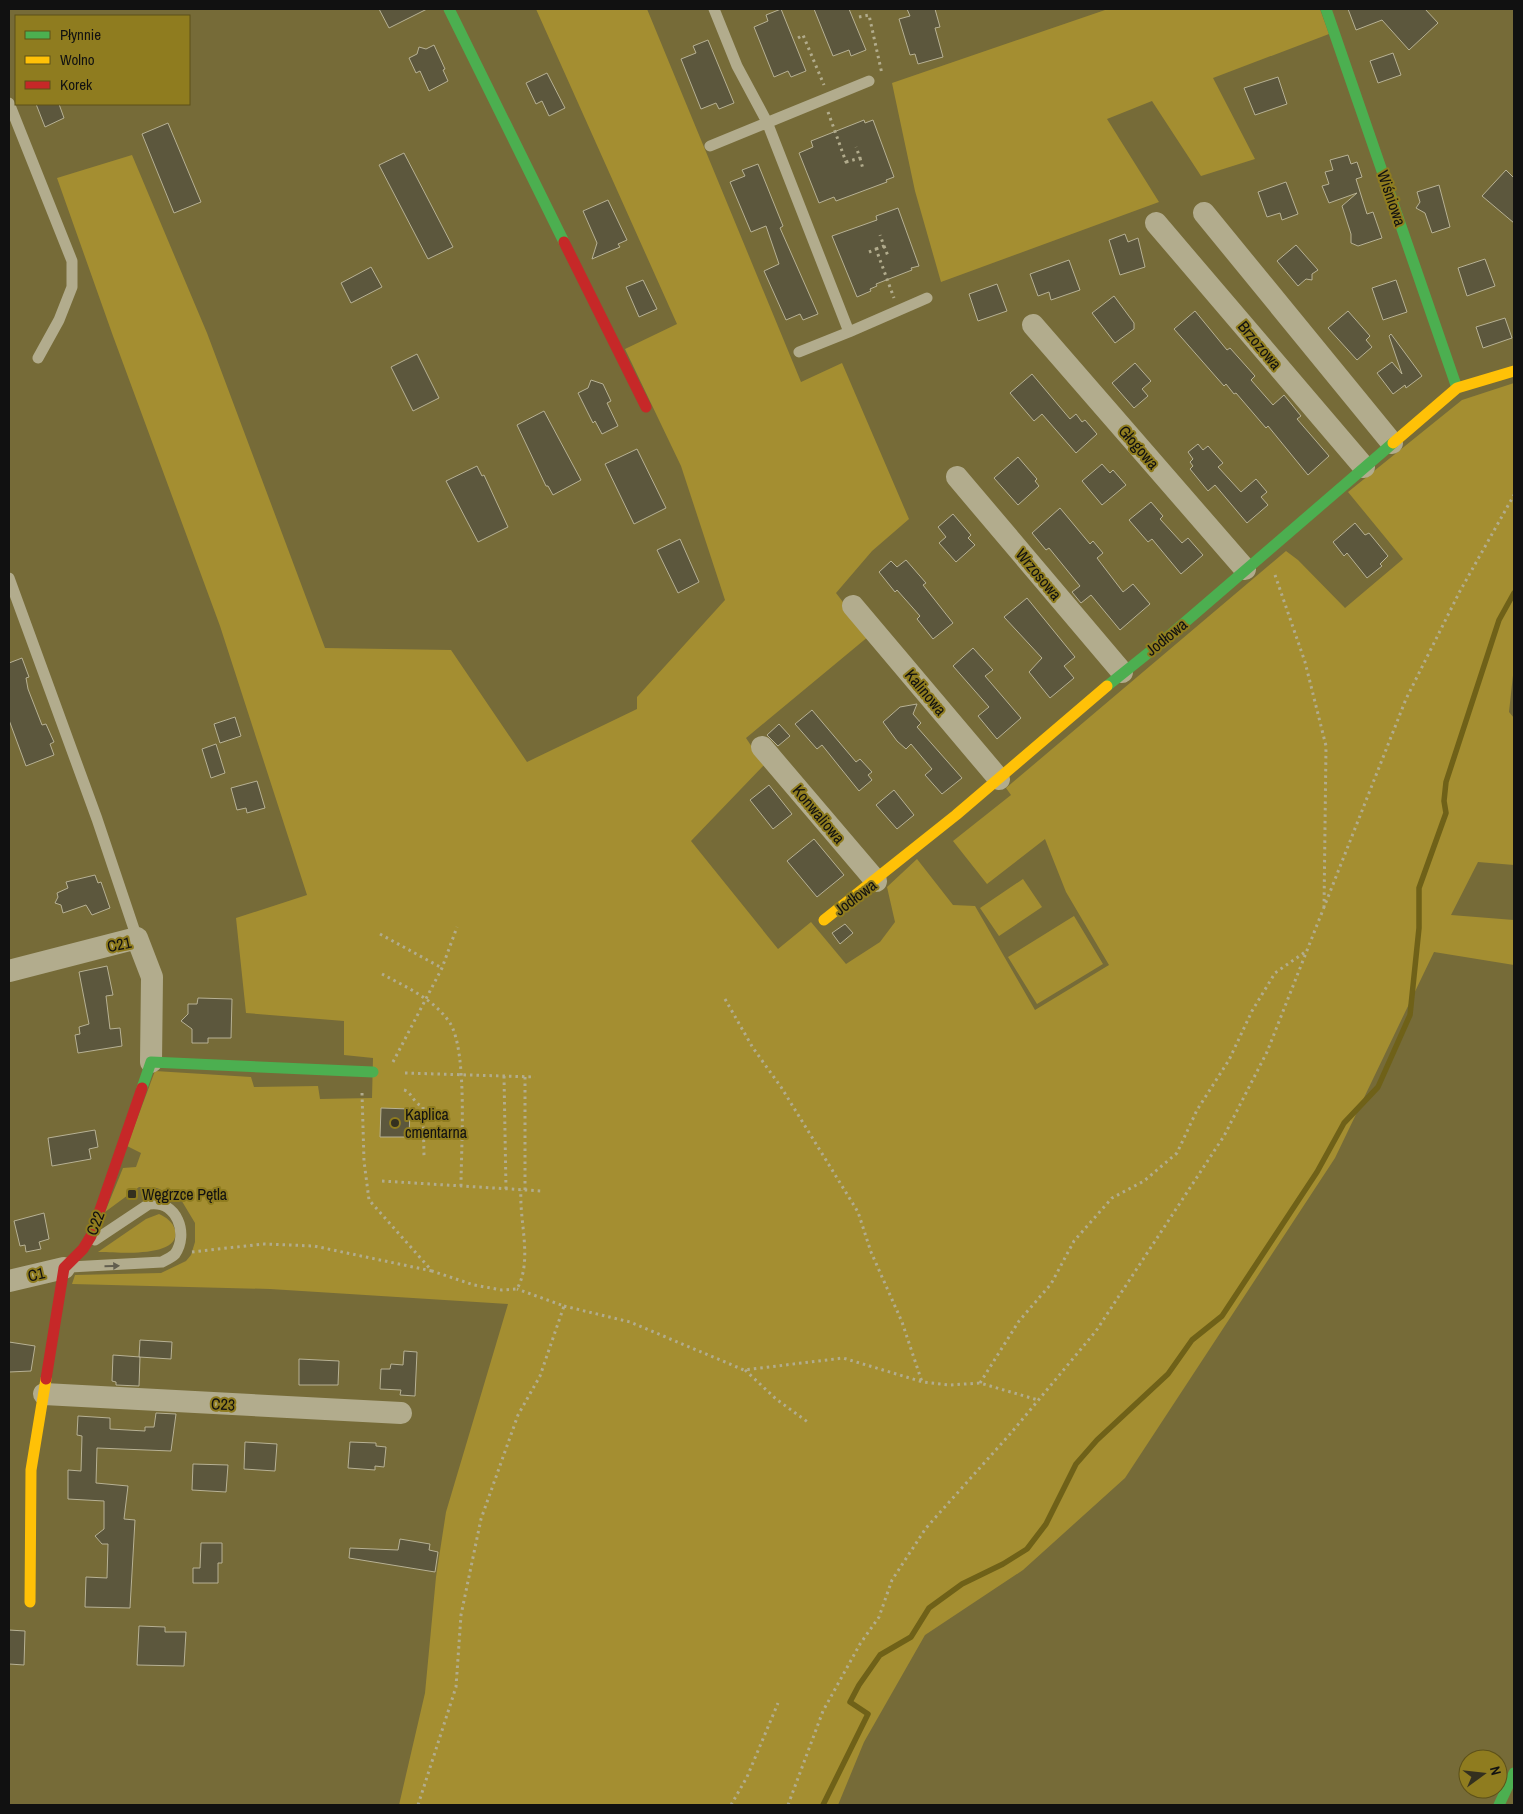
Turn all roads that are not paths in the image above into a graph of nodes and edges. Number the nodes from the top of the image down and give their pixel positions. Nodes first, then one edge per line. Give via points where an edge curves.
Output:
1 (449, 9) edge
2 (714, 9) edge
3 (1326, 9) edge
4 (869, 81) road end
5 (9, 103) edge
6 (767, 122) junction
7 (710, 146) dead end
8 (1204, 213) dead end
9 (1156, 223) dead end
10 (927, 298) dead end
11 (1033, 325) dead end
12 (849, 332) junction
13 (799, 352) dead end
14 (38, 358) dead end
15 (1514, 371) edge
16 (1456, 388) junction
17 (646, 407) dead end
18 (1392, 443) junction
19 (1364, 467) junction
20 (957, 477) dead end
21 (1245, 569) junction
22 (9, 578) edge
23 (853, 606) dead end
24 (1122, 672) junction
25 (762, 747) dead end
26 (999, 779) junction
27 (876, 881) junction
28 (824, 920) dead end
29 (137, 938) junction
30 (9, 971) edge
31 (150, 1062) junction
32 (367, 1072) road end
33 (83, 1249) junction
34 (64, 1268) junction
35 (9, 1281) edge
36 (44, 1394) junction
37 (401, 1413) dead end
38 (30, 1602) dead end
39 (1514, 1773) edge
40 (1499, 1805) edge

1 - 17 street
2 - 6 lane via 737,66
3 - 16 street, Wiśniowa
4 - 6 lane
5 - 14 lane via 72,261 72,286 59,320
6 - 7 lane
6 - 12 lane
8 - 18 street
9 - 19 street, Brzozowa
10 - 12 lane
11 - 21 street, Głogowa
12 - 13 lane
15 - 16 street, Jodłowa
16 - 18 street, Jodłowa
18 - 19 street, Jodłowa
19 - 21 street, Jodłowa
20 - 24 street, Wrzosowa
21 - 24 street, Jodłowa via 1162,642
22 - 29 lane
23 - 26 street, Kalinowa
24 - 26 street, Jodłowa
25 - 27 street, Konwaliowa
26 - 27 street, Jodłowa
27 - 28 street, Jodłowa
29 - 30 street, C21
29 - 31 street, C21 via 152,978
31 - 32 street
31 - 33 street, C22 via 91,1236
33 - 34 street, C22
34 -> 33 lane via 162,1262 174,1255 180,1244 181,1227 169,1209 154,1203 145,1205
34 - 35 street, C1
34 - 36 street
36 - 37 street, C23
36 - 38 street via 31,1470
39 - 40 street

